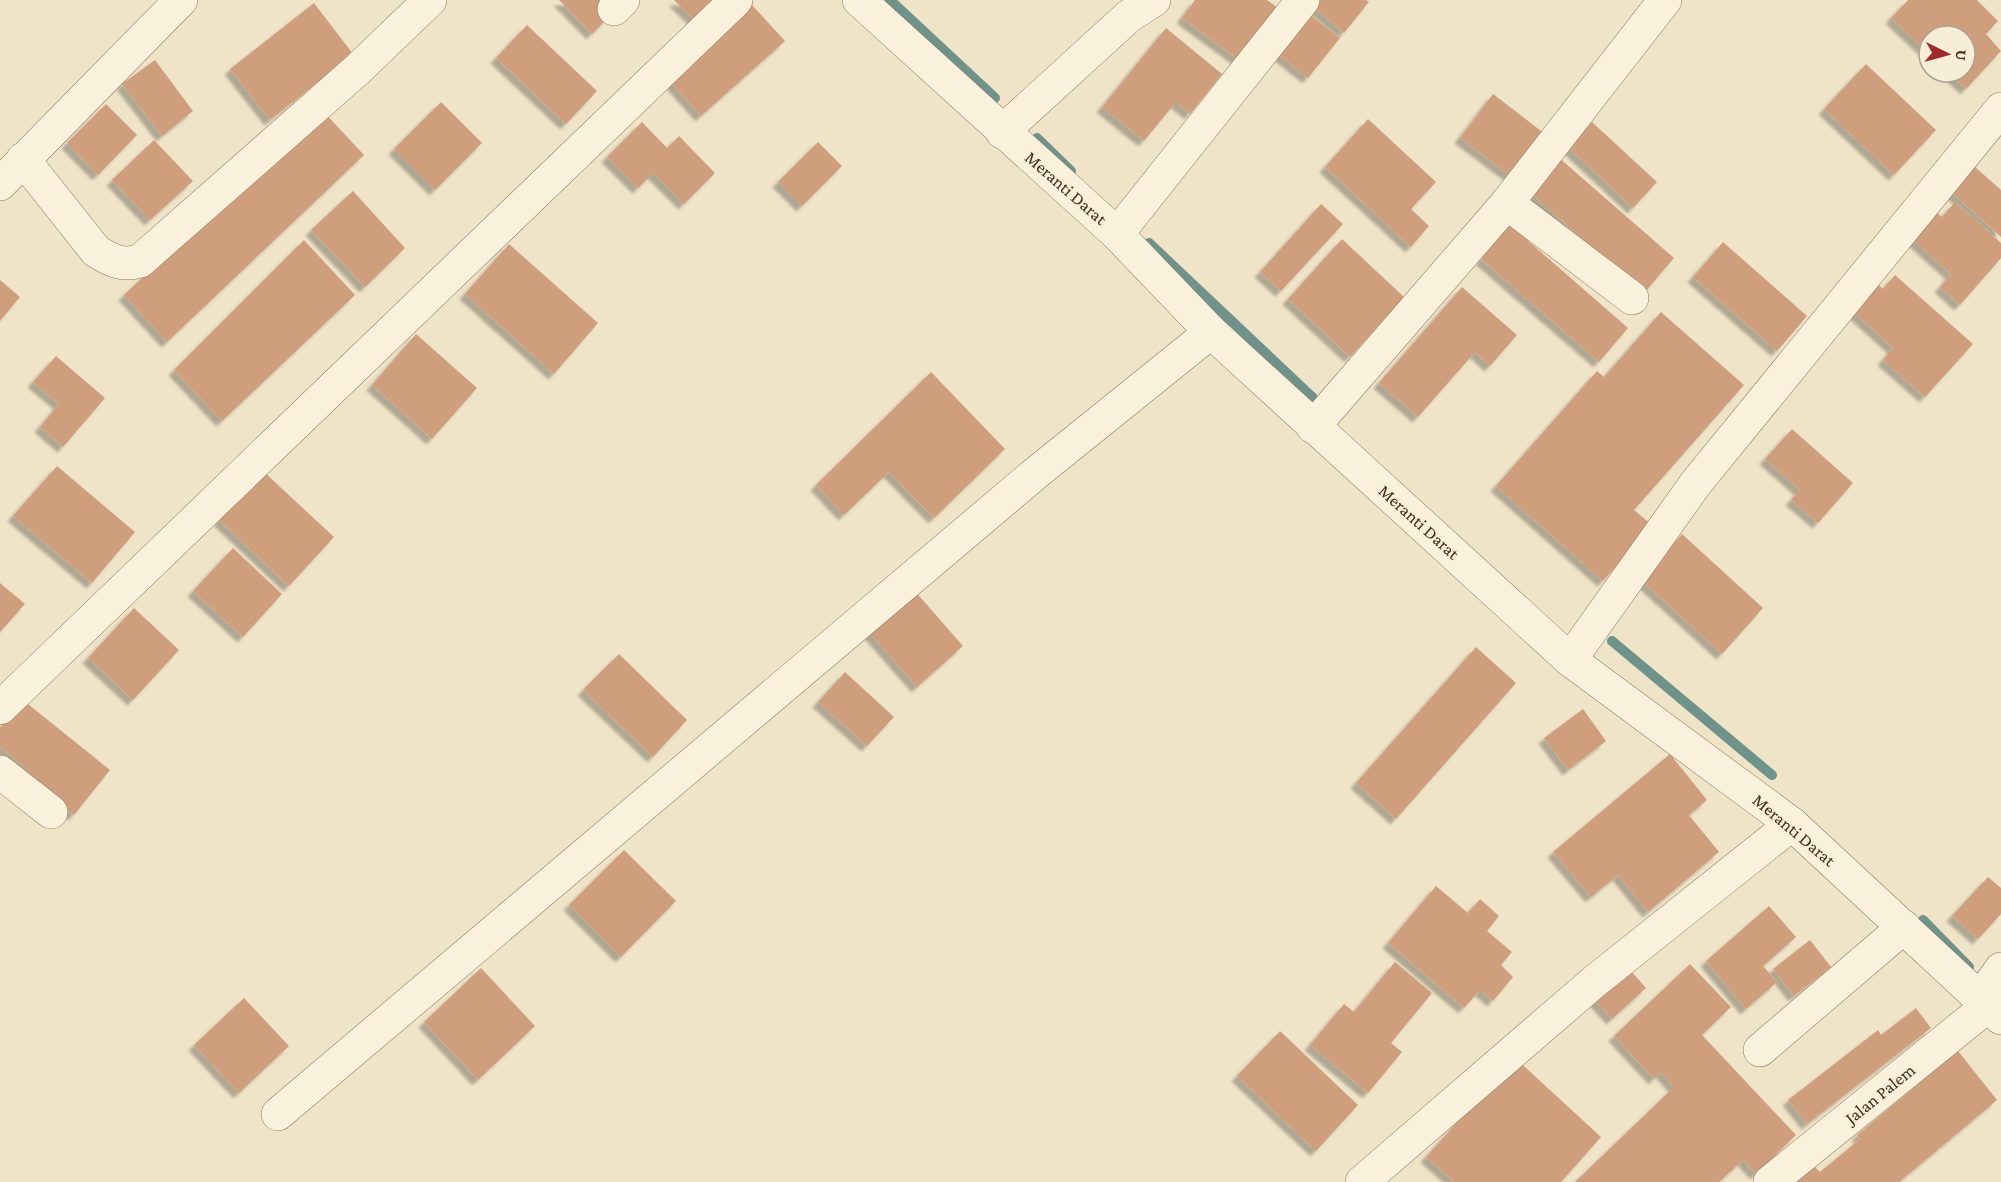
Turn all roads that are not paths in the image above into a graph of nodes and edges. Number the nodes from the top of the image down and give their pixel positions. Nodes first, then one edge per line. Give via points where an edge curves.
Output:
1 (182, 0) edge
2 (430, 0) edge
3 (736, 0) edge
4 (859, 0) edge
5 (1154, 0) edge
6 (1303, 0) edge
7 (1665, 0) edge
8 (2001, 109) edge
9 (1002, 132) junction
10 (23, 159) junction
11 (0, 184) edge
12 (1507, 202) junction
13 (1118, 234) junction
14 (1632, 298) dead end
15 (1211, 332) junction
16 (1313, 427) junction
17 (1570, 660) junction
18 (0, 708) edge
19 (0, 772) edge
20 (51, 812) dead end
21 (1792, 824) junction
22 (1904, 927) junction
23 (2001, 969) edge
24 (1990, 1007) edge
25 (1760, 1050) dead end
26 (278, 1114) dead end
27 (1362, 1182) edge
28 (1770, 1182) edge

1 - 10 street
2 - 10 street via 357,70 140,261 126,265 96,252
3 - 18 street
4 - 9 street, Meranti Darat
5 - 9 street via 1129,16
6 - 13 street
7 - 12 street
8 - 17 street via 1696,483
9 - 13 street, Meranti Darat
10 - 11 street
12 - 14 street
12 - 16 street
13 - 15 street, Meranti Darat
15 - 16 street, Meranti Darat
15 - 26 street via 1036,473
16 - 17 street, Meranti Darat
17 - 21 street, Meranti Darat
19 - 20 street
21 - 22 street, Meranti Darat
21 - 27 street via 1595,981
22 - 24 street, Meranti Darat
22 - 25 street
23 - 24 street, Jalan Palem
24 - 28 street, Jalan Palem

